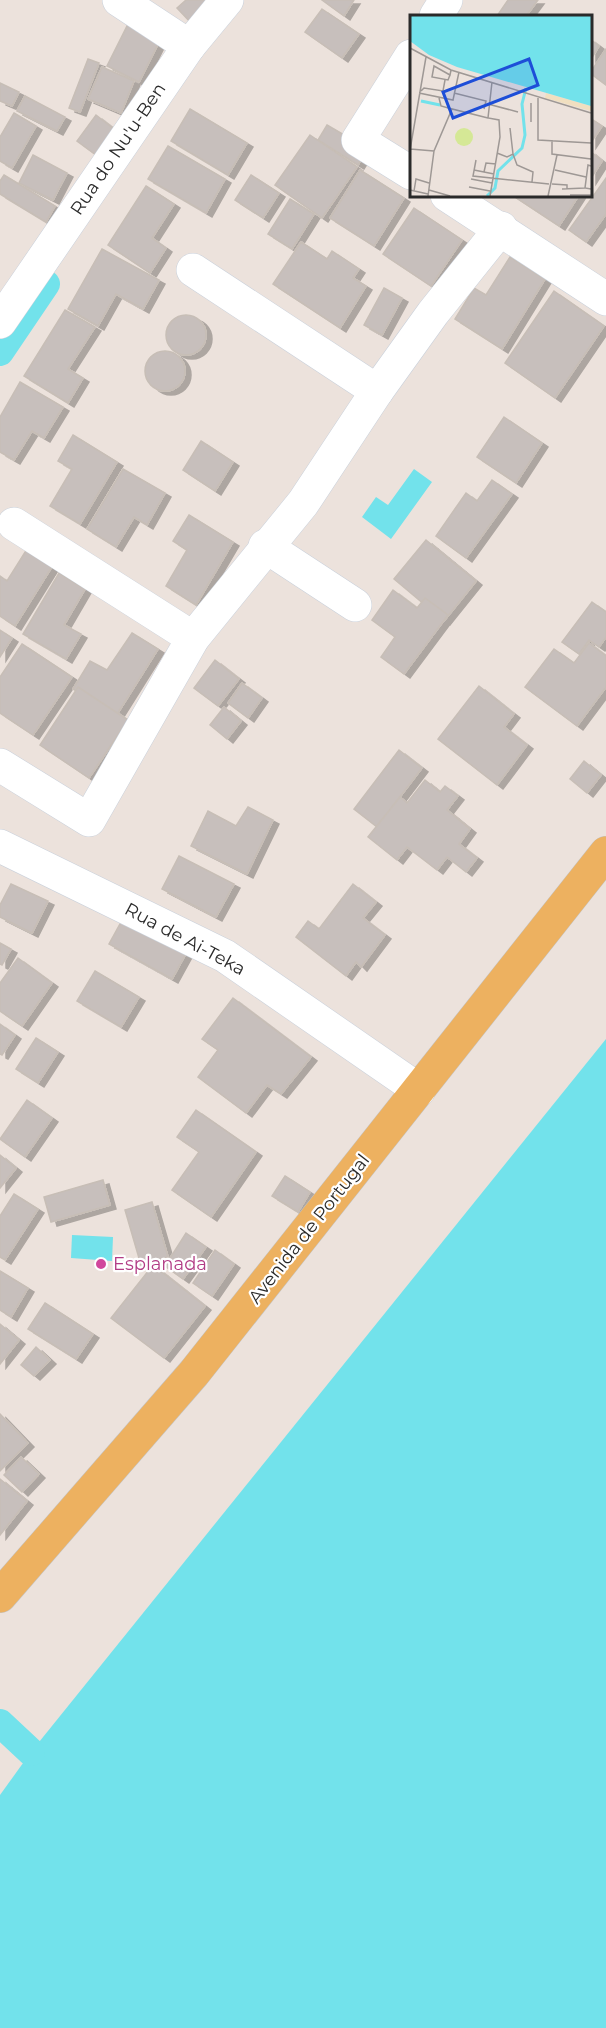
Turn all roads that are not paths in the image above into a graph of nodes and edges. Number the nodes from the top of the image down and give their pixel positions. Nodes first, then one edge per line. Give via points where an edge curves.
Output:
1 (119, 0) edge
2 (227, 0) edge
3 (446, 0) edge
4 (437, 15) edge
5 (189, 46) junction
6 (410, 58) edge
7 (410, 172) edge
8 (449, 196) edge
9 (501, 228) junction
10 (193, 270) dead end
11 (606, 299) edge
12 (0, 322) edge
13 (377, 391) junction
14 (14, 524) dead end
15 (265, 546) junction
16 (355, 605) dead end
17 (193, 638) junction
18 (0, 765) edge
19 (0, 846) edge
20 (606, 853) edge
21 (419, 1090) junction
22 (0, 1596) edge

1 - 5 street
2 - 5 street, Rua do Nu'u-Ben
3 - 4 street
5 - 12 street, Rua do Nu'u-Ben
6 - 7 street via 358,140
8 - 9 street
9 - 11 street
9 - 13 street
10 - 13 street
13 - 15 street via 303,503
14 - 17 street
15 - 16 street
15 - 17 street
17 - 18 street via 89,820
19 - 21 street, Rua de Ai-Teka via 225,956
20 - 21 main road, Avenida de Portugal
21 - 22 main road, Avenida de Portugal via 194,1373

